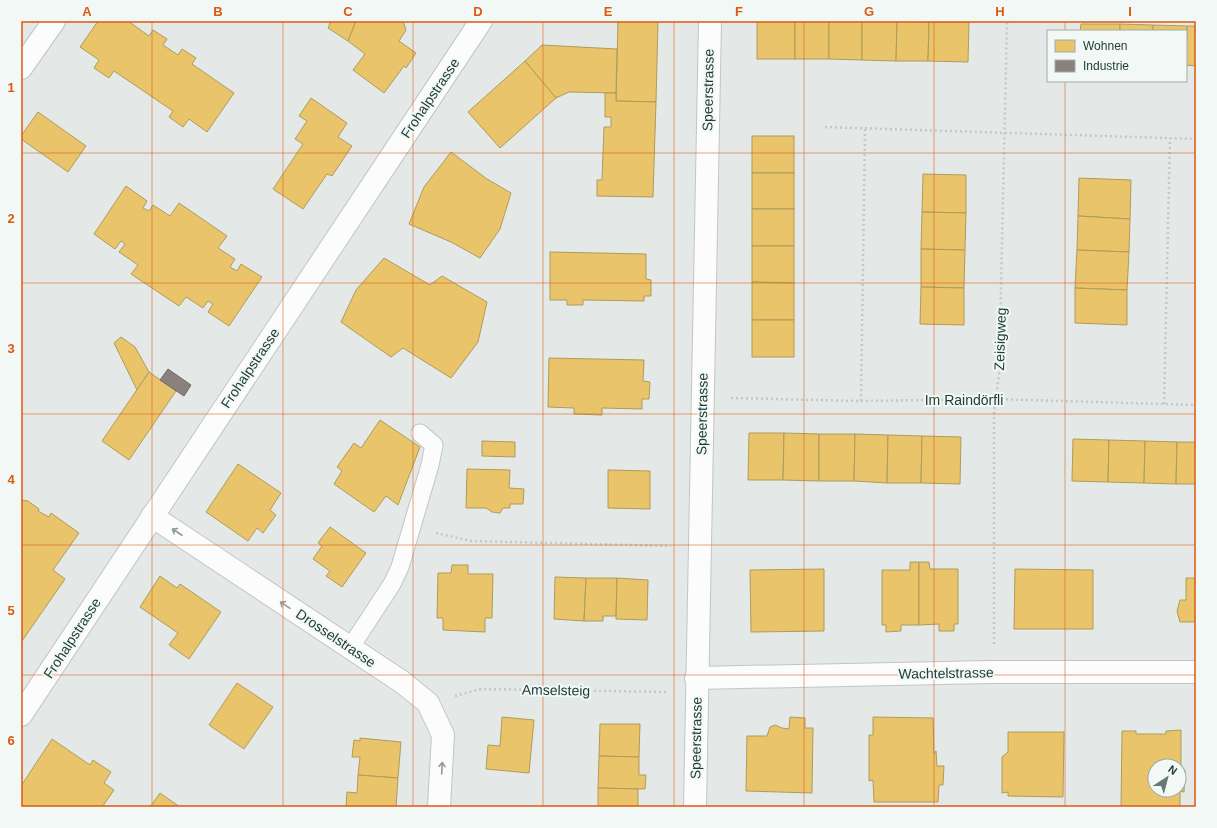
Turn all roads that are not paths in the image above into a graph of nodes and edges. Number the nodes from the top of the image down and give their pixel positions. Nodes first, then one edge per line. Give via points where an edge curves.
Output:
1 (54, 21) edge
2 (481, 21) edge
3 (710, 21) edge
4 (21, 68) edge
5 (420, 433) dead end
6 (152, 516) junction
7 (350, 648) junction
8 (1196, 672) edge
9 (696, 678) junction
10 (21, 715) edge
11 (439, 807) edge
12 (695, 807) edge

1 - 4 street
2 - 6 street, Frohalpstrasse
3 - 9 street, Speerstrasse via 701,547
5 - 7 lane via 434,445 400,567 392,584
7 -> 6 street, Drosselstrasse
6 - 10 street, Frohalpstrasse
11 -> 7 street, Drosselstrasse via 443,735 428,703 402,682
8 - 9 street, Wachtelstrasse via 990,672
9 - 12 street, Speerstrasse

